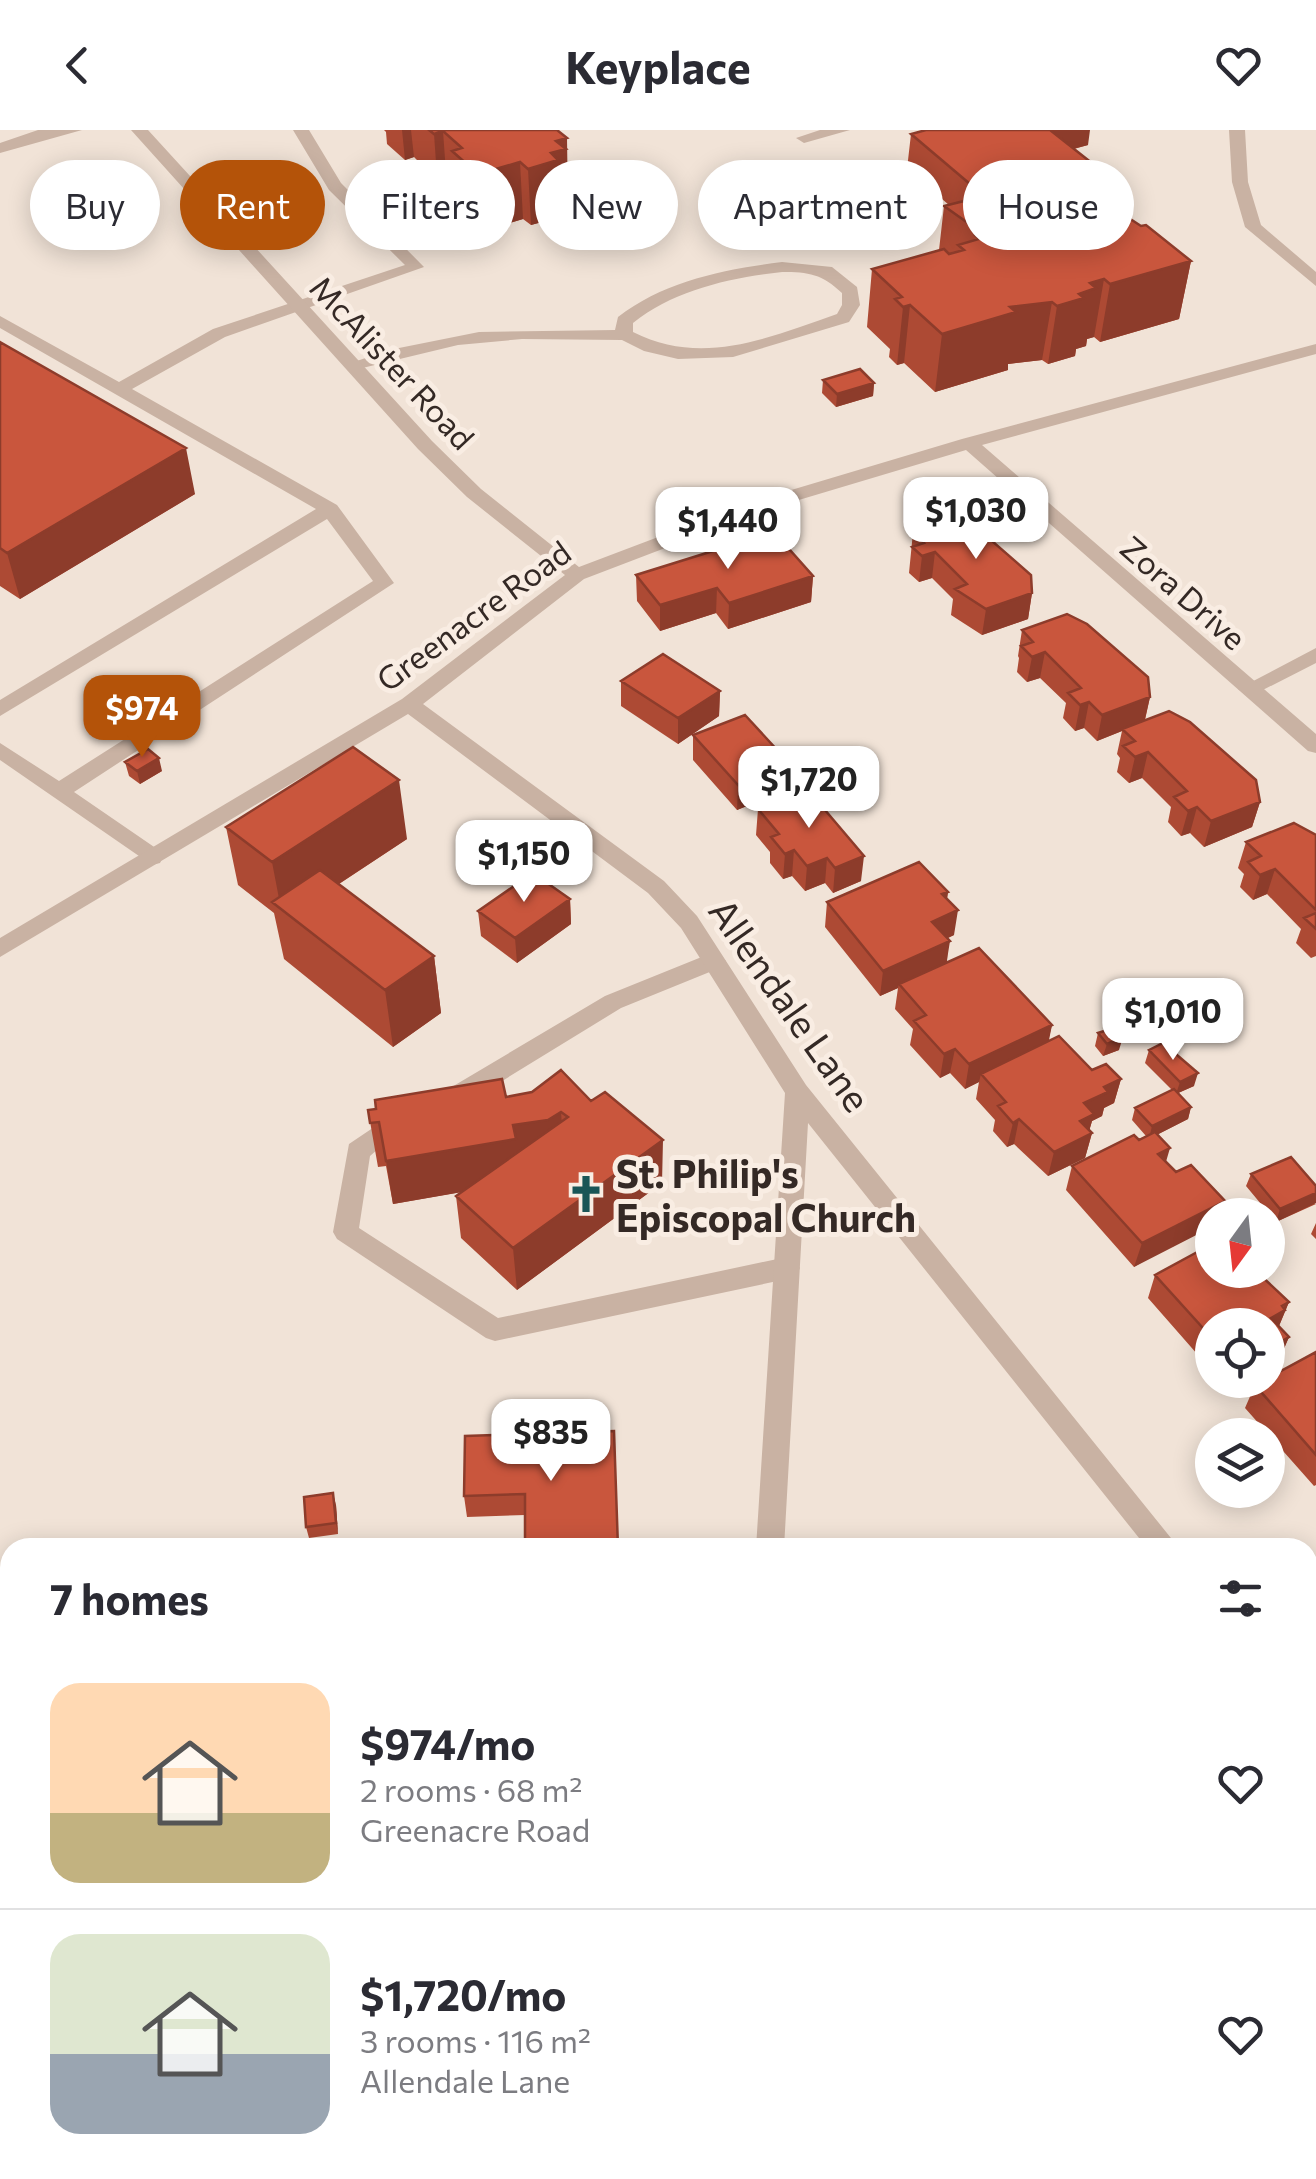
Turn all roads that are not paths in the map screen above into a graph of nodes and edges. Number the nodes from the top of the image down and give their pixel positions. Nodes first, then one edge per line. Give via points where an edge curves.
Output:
1 (74, 130) edge
2 (138, 130) edge
3 (301, 130) edge
4 (842, 130) edge
5 (1237, 130) edge
6 (804, 138) dead end
7 (0, 148) edge
8 (1316, 282) edge
9 (301, 306) junction
10 (0, 321) edge
11 (624, 334) junction
12 (1316, 350) edge
13 (354, 365) junction
14 (119, 389) junction
15 (969, 443) junction
16 (330, 509) junction
17 (577, 575) junction
18 (1316, 656) edge
19 (1248, 688) junction
20 (409, 704) junction
21 (0, 709) edge
22 (1316, 746) edge
23 (0, 750) edge
24 (58, 792) junction
25 (152, 858) junction
26 (0, 949) edge
27 (714, 961) junction
28 (796, 1092) junction
29 (787, 1268) junction
30 (771, 1538) edge
31 (1156, 1538) edge

1 - 7 street
2 - 9 street, McAlister Road
3 - 9 street via 324,170 416,267
4 - 6 street
5 - 8 street via 1240,182 1254,227
9 - 13 street, McAlister Road
9 - 14 street via 219,333
10 - 14 street
11 - 11 street via 680,358 717,356 843,318 850,292 826,271 782,265 651,300 624,321
11 - 13 street via 456,338
12 - 15 street, Greenacre Road
13 - 17 street, McAlister Road via 474,493
14 - 16 street
15 - 17 street, Greenacre Road via 755,507
15 - 19 street, Zora Drive
16 - 21 street
16 - 24 street via 384,583
17 - 20 street, Greenacre Road
18 - 19 street
19 - 22 street, Zora Drive
20 - 25 street, Greenacre Road
20 - 27 street, Allendale Lane via 656,887 690,922
23 - 24 street
24 - 25 street
25 - 26 street, Greenacre Road
27 - 28 street, Allendale Lane
27 - 29 street via 613,1002 460,1095 390,1124 358,1151 346,1232 494,1330
28 - 29 street
28 - 31 street, Allendale Lane
29 - 30 street

